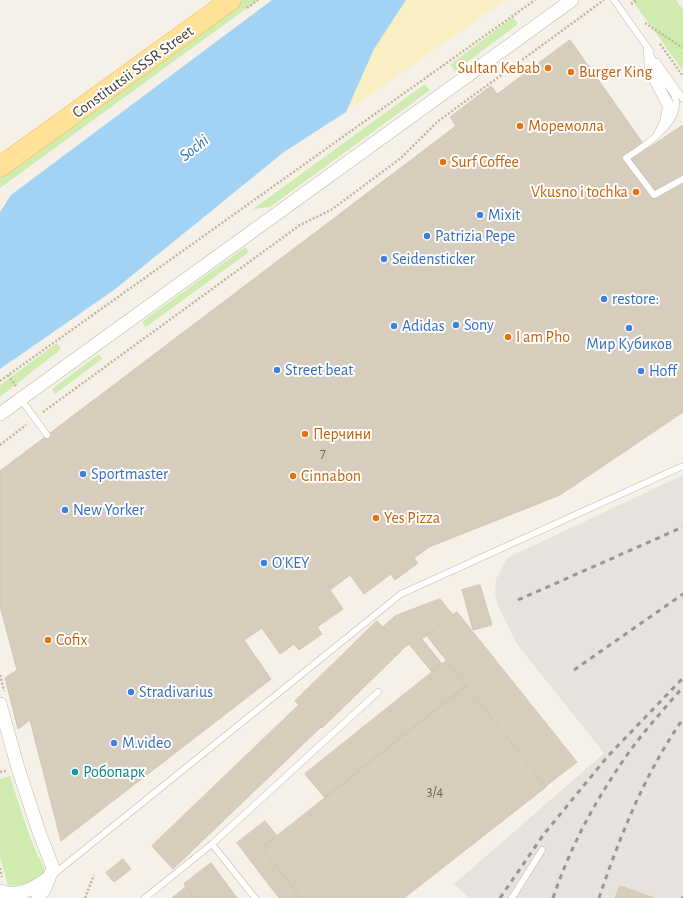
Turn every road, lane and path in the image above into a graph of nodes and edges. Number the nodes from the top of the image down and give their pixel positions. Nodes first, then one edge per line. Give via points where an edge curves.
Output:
1 (231, 0) edge
2 (534, 0) edge
3 (572, 0) edge
4 (604, 0) edge
5 (614, 0) edge
6 (637, 0) edge
7 (631, 4) dead end
8 (645, 23) dead end
9 (647, 48) junction
10 (683, 48) edge
11 (459, 98) dead end
12 (683, 99) edge
13 (464, 105) junction
14 (654, 138) junction
15 (35, 143) junction
16 (0, 162) edge
17 (0, 167) edge
18 (683, 179) edge
19 (0, 381) edge
20 (20, 398) junction
21 (0, 414) edge
22 (35, 418) junction
23 (47, 435) dead end
24 (0, 445) edge
25 (683, 466) edge
26 (378, 692) dead end
27 (0, 704) edge
28 (212, 844) junction
29 (542, 850) dead end
30 (94, 875) dead end
31 (51, 876) junction
32 (0, 891) edge
33 (38, 898) edge
34 (85, 898) edge
35 (145, 898) edge
36 (255, 898) edge
37 (512, 898) edge

1 - 15 main road, Constitutsii SSSR Street
2 - 19 path
3 - 20 street
4 - 13 path
5 - 9 lane
6 - 7 path
8 - 10 path
9 - 12 lane
9 - 14 lane via 648,72 666,107 663,122
9 - 14 lane via 676,102 673,119 665,130
11 - 13 path
13 - 22 path via 437,122 401,158 331,210 300,225
14 - 18 lane via 626,158 654,195
15 - 16 main road, Constitutsii SSSR Street
15 - 17 main road, Constitutsii SSSR Street
20 - 21 street
20 - 22 lane
22 - 23 lane
22 - 24 path
25 - 31 lane via 401,594
26 - 28 lane
27 - 31 street via 22,782 53,868
28 - 35 lane
28 - 36 lane
29 - 37 lane
30 - 34 path
31 - 32 street via 30,891 18,894
31 - 33 street

